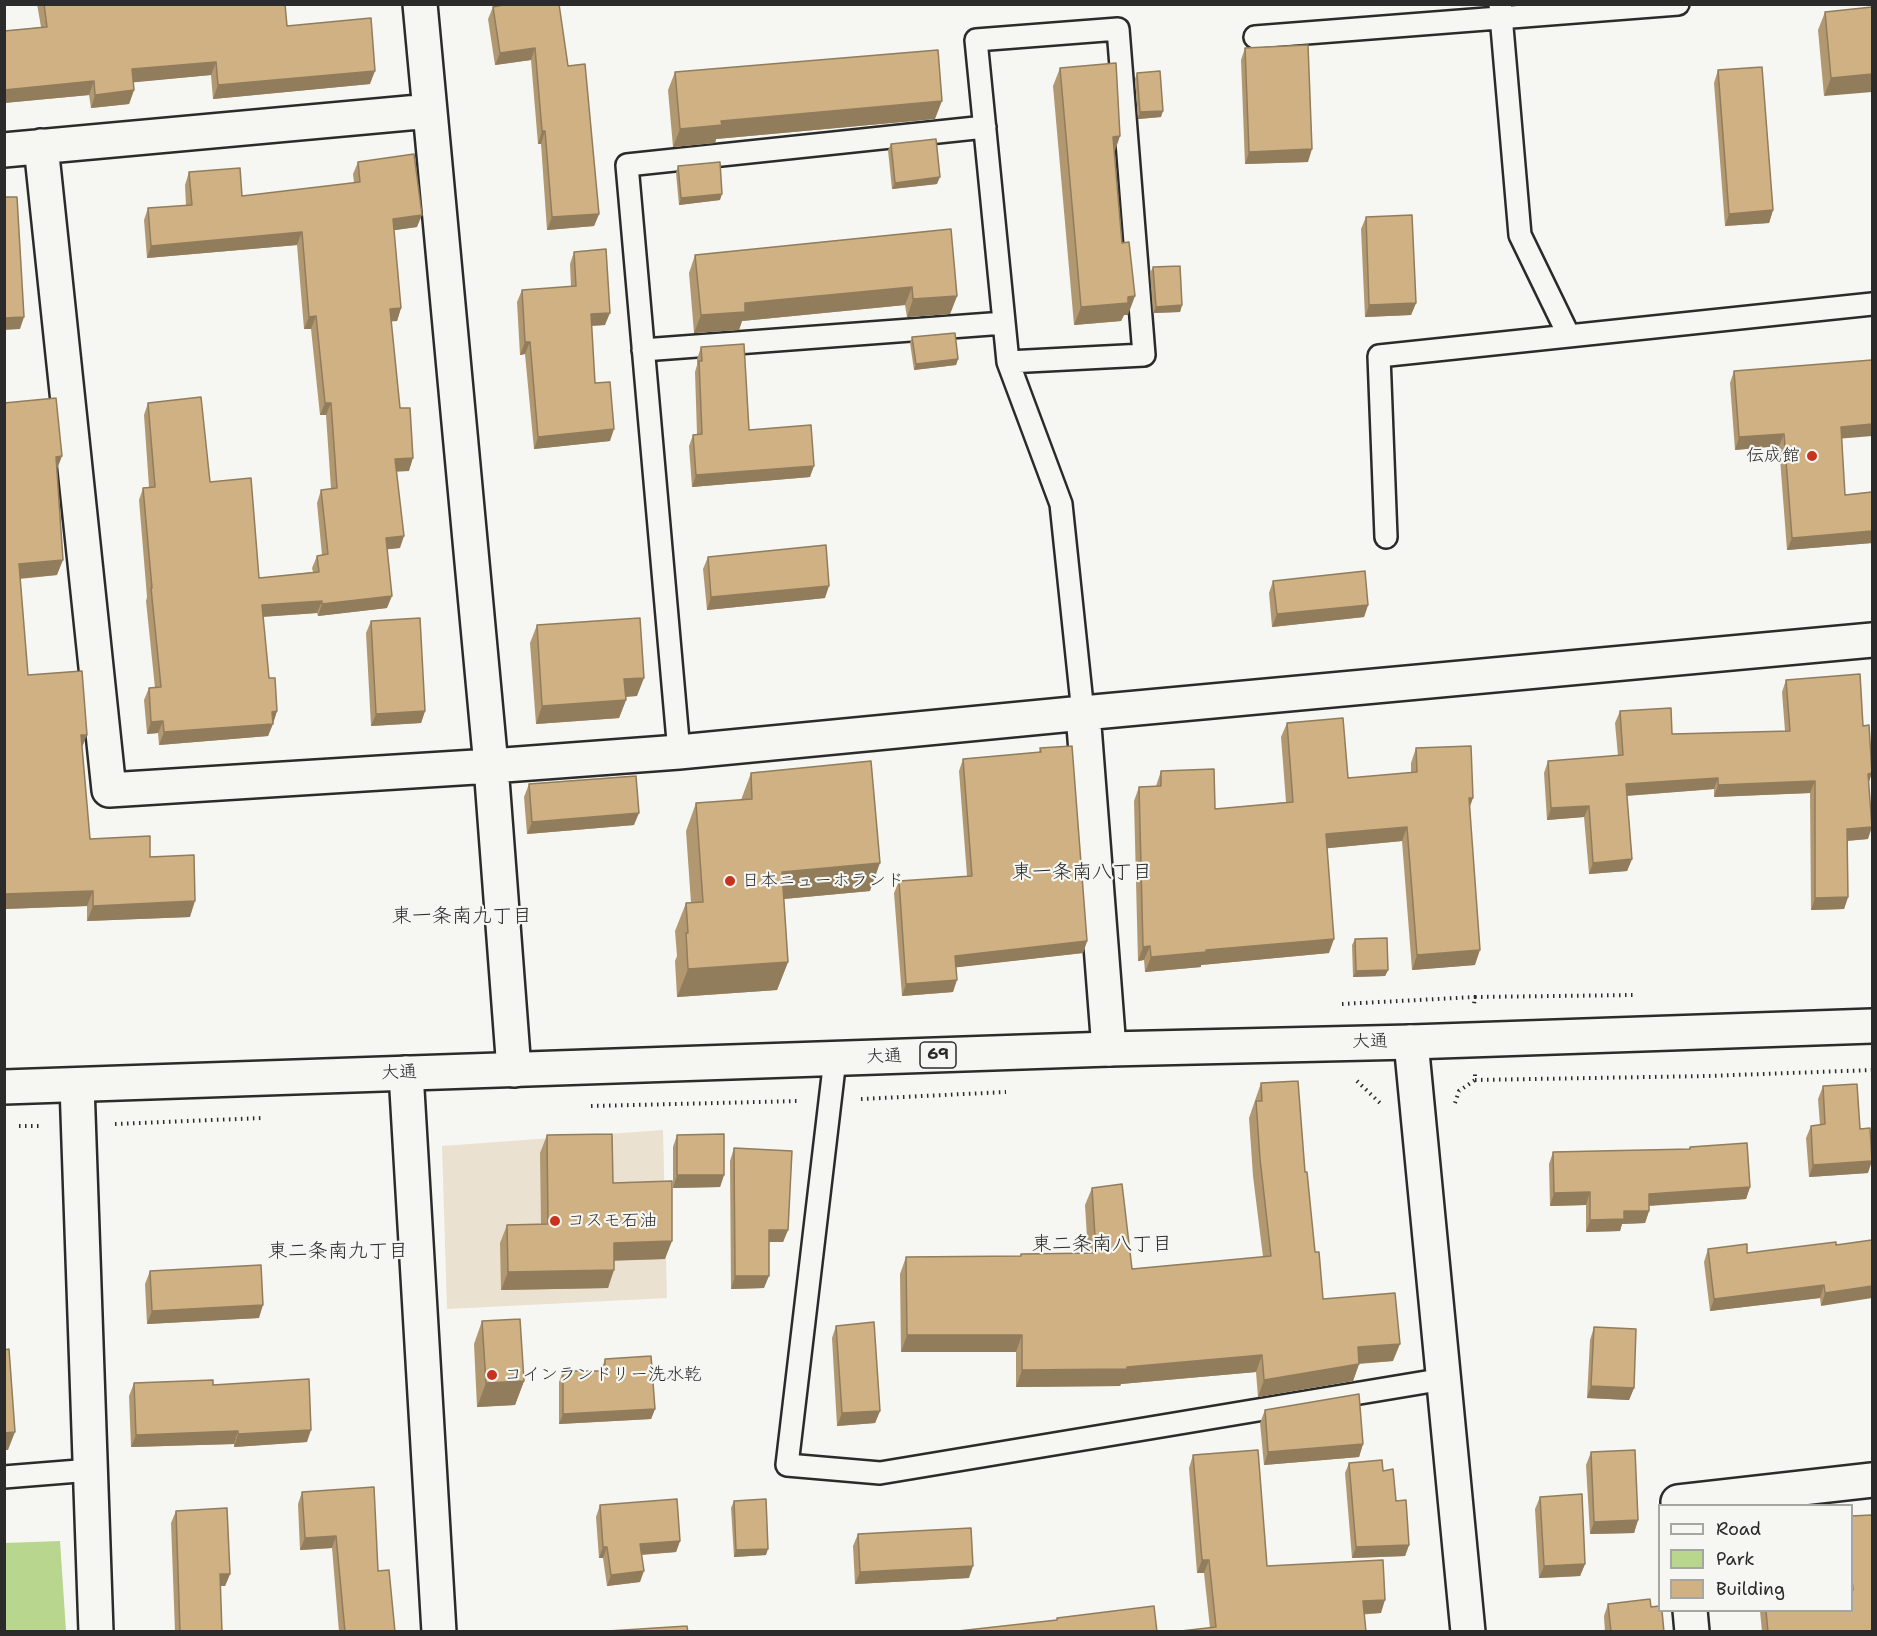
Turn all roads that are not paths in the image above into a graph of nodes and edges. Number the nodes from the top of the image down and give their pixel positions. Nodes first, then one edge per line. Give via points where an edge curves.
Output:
1 (420, 4) edge
2 (1678, 4) edge
3 (1500, 11) edge
4 (1255, 37) dead end
5 (430, 111) junction
6 (985, 127) junction
7 (41, 146) junction
8 (4, 150) edge
9 (1872, 304) edge
10 (1004, 323) junction
11 (1569, 336) junction
12 (643, 350) junction
13 (1008, 362) junction
14 (1386, 537) dead end
15 (1872, 640) edge
16 (1083, 713) junction
17 (679, 752) junction
18 (491, 766) junction
19 (1872, 1026) edge
20 (1411, 1042) junction
21 (1109, 1049) junction
22 (835, 1059) junction
23 (514, 1070) junction
24 (406, 1073) junction
25 (77, 1085) junction
26 (4, 1087) edge
27 (1444, 1379) junction
28 (91, 1470) junction
29 (4, 1477) edge
30 (1872, 1480) edge
31 (1678, 1504) edge
32 (1690, 1612) edge
33 (96, 1632) edge
34 (439, 1632) edge
35 (1468, 1632) edge
36 (1692, 1632) edge

1 - 5 street
2 - 3 lane
3 - 4 lane
3 - 11 lane via 1520,235
5 - 7 street
5 - 18 street
6 - 10 lane
6 - 12 lane via 627,165
6 - 13 lane via 976,40 1118,30 1144,355
7 - 8 street
7 - 18 street via 110,790
9 - 11 lane
10 - 12 lane
10 - 13 lane
11 - 14 lane via 1379,356
12 - 17 lane
13 - 16 lane via 1061,504
15 - 16 street
16 - 17 street
16 - 21 street
17 - 18 street
18 - 23 street
19 - 20 street, 大通 / 69
20 - 21 street, 大通 / 69
20 - 27 street
21 - 22 street, 大通 / 69
22 - 23 street, 大通 / 69
22 - 27 lane via 787,1466 880,1473
23 - 24 street, 大通 / 69
24 - 25 street, 大通 / 69
24 - 34 street
25 - 26 street, 大通 / 69
25 - 28 street
27 - 35 street
28 - 29 lane
28 - 33 street
30 - 31 street
32 - 36 street

